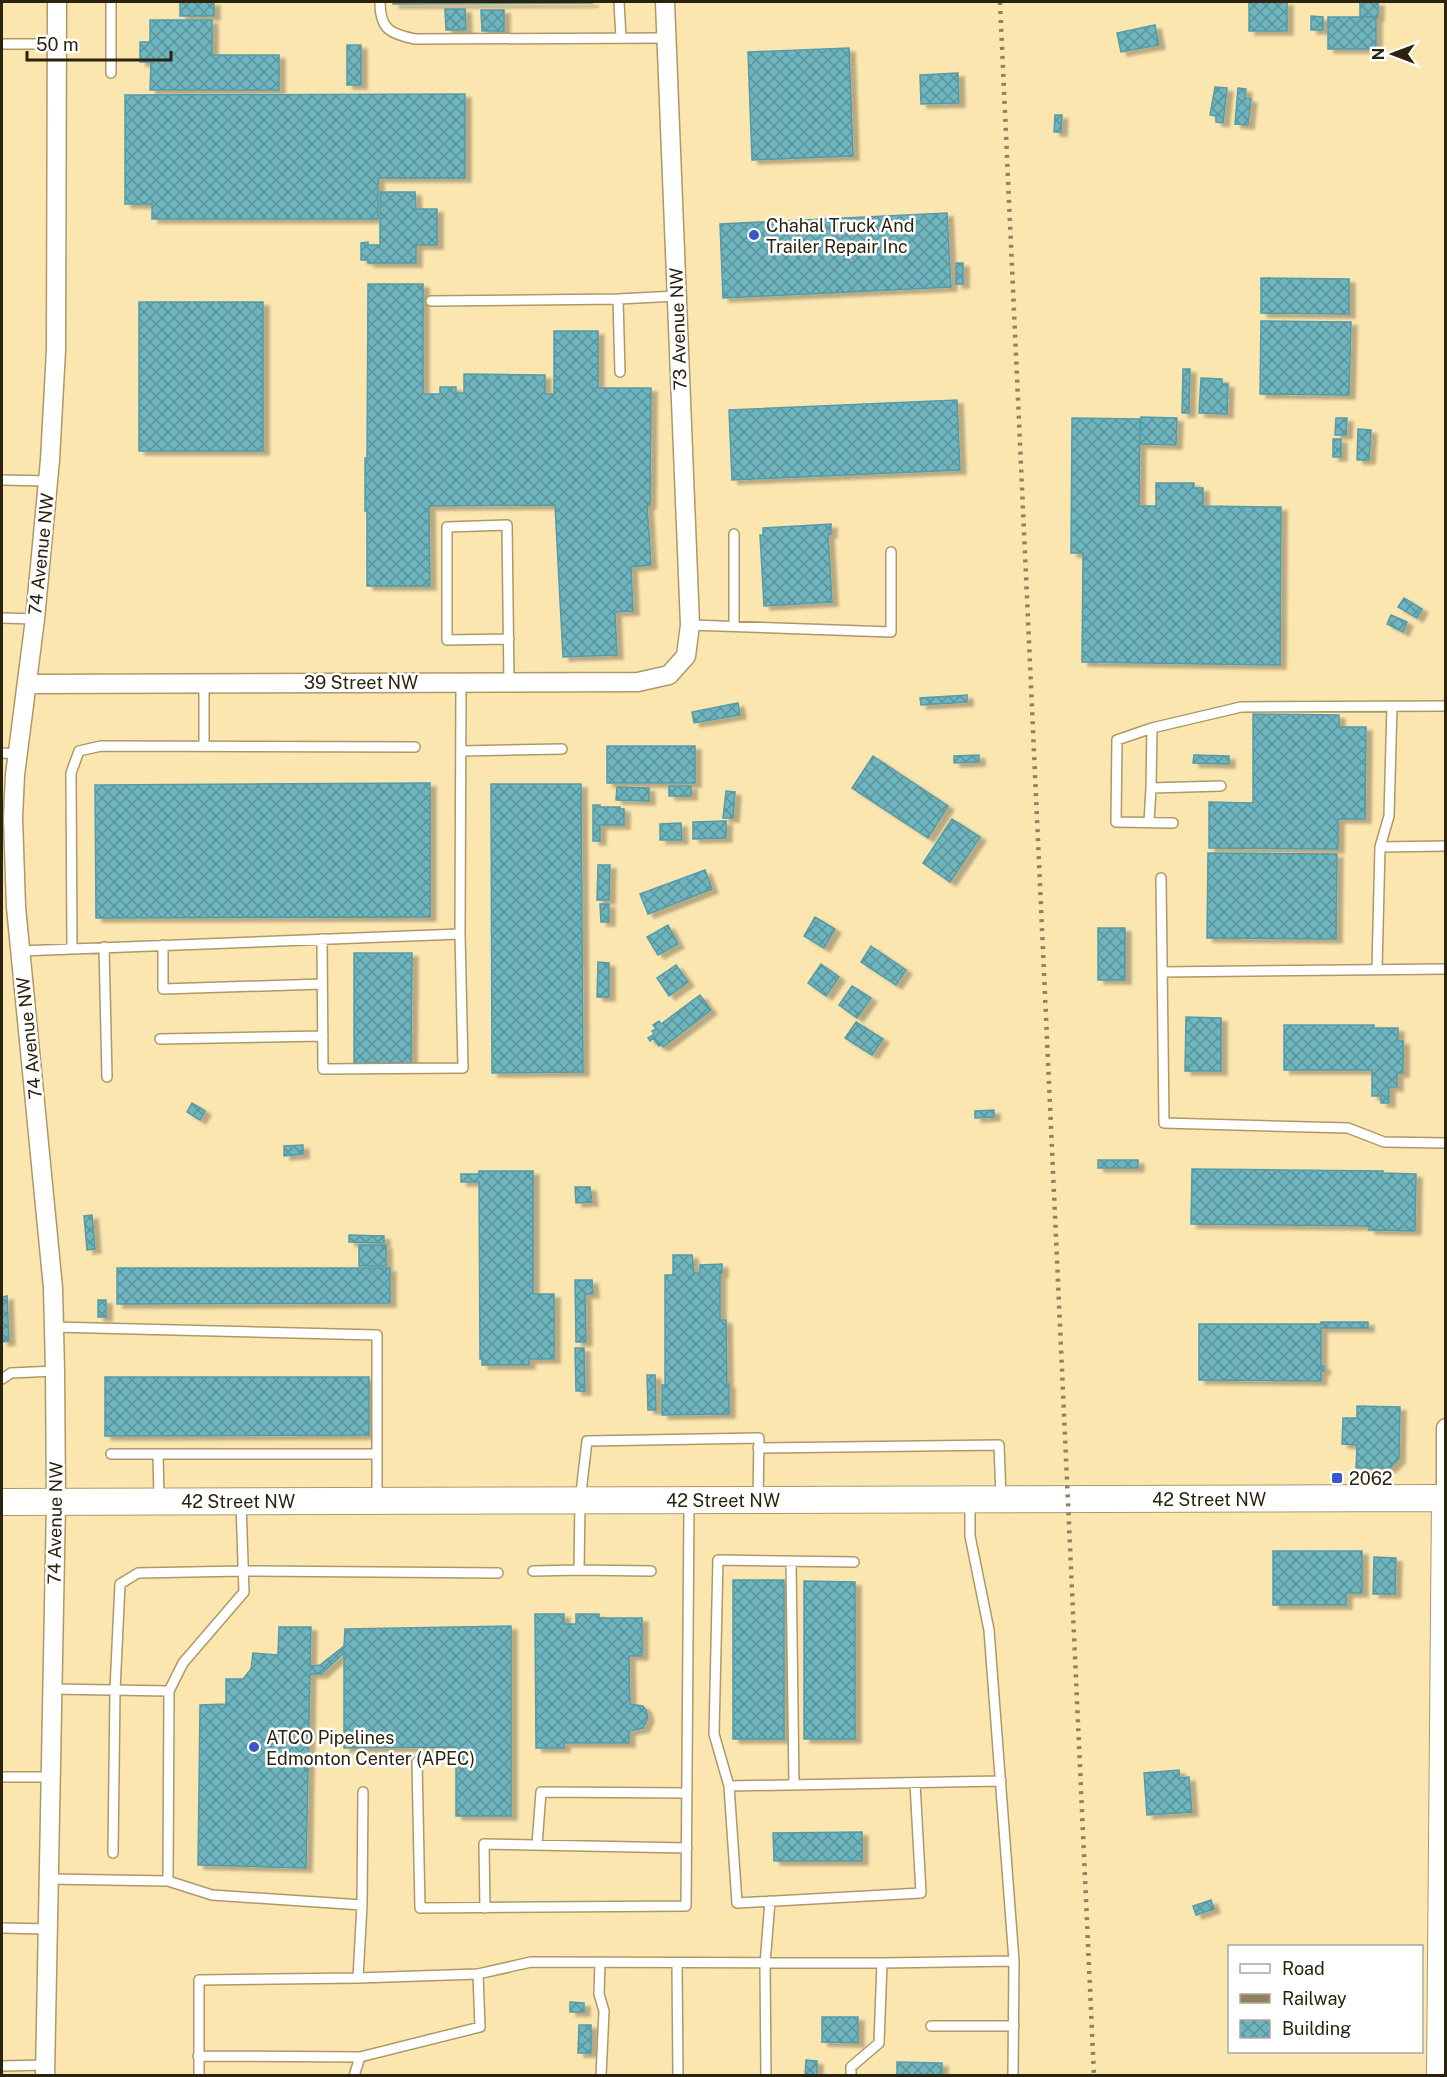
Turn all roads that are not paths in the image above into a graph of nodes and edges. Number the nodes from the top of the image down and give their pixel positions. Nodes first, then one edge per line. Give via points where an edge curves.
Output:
1 (57, 2) edge
2 (111, 2) edge
3 (380, 2) edge
4 (619, 2) edge
5 (665, 2) edge
6 (621, 38) junction
7 (666, 38) junction
8 (2, 44) edge
9 (57, 44) junction
10 (111, 73) dead end
11 (677, 296) junction
12 (618, 299) junction
13 (431, 301) dead end
14 (620, 372) dead end
15 (2, 480) edge
16 (49, 481) junction
17 (735, 534) dead end
18 (891, 552) dead end
19 (2, 618) edge
20 (35, 619) junction
21 (690, 625) junction
22 (735, 626) junction
23 (509, 639) junction
24 (686, 656) joint
25 (461, 682) junction
26 (509, 682) junction
27 (204, 683) junction
28 (27, 684) junction
29 (1392, 706) junction
30 (1446, 706) edge
31 (1152, 728) junction
32 (204, 746) junction
33 (415, 747) dead end
34 (561, 749) dead end
35 (461, 751) junction
36 (9, 754) edge
37 (1221, 786) dead end
38 (1151, 788) junction
39 (1149, 822) junction
40 (1173, 823) dead end
41 (1446, 846) edge
42 (1380, 847) junction
43 (1161, 878) dead end
44 (460, 934) junction
45 (322, 939) junction
46 (163, 945) junction
47 (104, 947) junction
48 (72, 949) junction
49 (20, 951) junction
50 (1377, 968) junction
51 (1446, 969) edge
52 (1162, 972) junction
53 (322, 984) junction
54 (322, 1036) junction
55 (160, 1039) dead end
56 (107, 1077) dead end
57 (1446, 1143) edge
58 (54, 1328) junction
59 (55, 1371) junction
60 (2, 1379) edge
61 (1446, 1428) edge
62 (759, 1448) junction
63 (111, 1454) dead end
64 (158, 1454) junction
65 (376, 1454) junction
66 (1445, 1498) edge
67 (970, 1499) junction
68 (1002, 1499) junction
69 (758, 1500) junction
70 (159, 1501) junction
71 (241, 1501) junction
72 (377, 1501) junction
73 (580, 1501) junction
74 (689, 1501) junction
75 (2, 1502) edge
76 (56, 1502) junction
77 (792, 1561) junction
78 (854, 1562) dead end
79 (579, 1570) junction
80 (243, 1571) junction
81 (533, 1571) dead end
82 (651, 1571) dead end
83 (498, 1573) dead end
84 (52, 1689) junction
85 (115, 1690) junction
86 (170, 1691) junction
87 (417, 1762) dead end
88 (2, 1777) edge
89 (51, 1777) junction
90 (1001, 1781) junction
91 (915, 1783) junction
92 (794, 1785) junction
93 (729, 1786) junction
94 (363, 1792) dead end
95 (687, 1793) junction
96 (537, 1845) junction
97 (687, 1848) junction
98 (113, 1853) dead end
99 (49, 1879) junction
100 (168, 1881) junction
101 (770, 1901) junction
102 (362, 1905) junction
103 (485, 1908) junction
104 (2, 1928) edge
105 (48, 1929) junction
106 (1014, 1961) junction
107 (600, 1963) junction
108 (677, 1963) junction
109 (765, 1964) junction
110 (882, 1964) junction
111 (478, 1974) junction
112 (358, 1978) junction
113 (931, 2025) dead end
114 (1014, 2025) junction
115 (198, 2056) junction
116 (360, 2057) junction
117 (2, 2066) edge
118 (45, 2071) edge
119 (199, 2076) edge
120 (354, 2076) edge
121 (601, 2076) edge
122 (678, 2076) edge
123 (766, 2076) edge
124 (851, 2076) edge
125 (1013, 2076) edge
126 (1440, 2076) edge

1 - 9 street, 74 Avenue NW
2 - 10 lane
3 - 6 lane via 386,29 415,39
4 - 6 lane
5 - 7 street, 73 Avenue NW
6 - 7 lane
7 - 11 street, 73 Avenue NW
8 - 9 lane
9 - 16 street, 74 Avenue NW via 56,350
11 - 12 lane
11 - 21 street, 73 Avenue NW
12 - 13 lane
12 - 14 lane
15 - 16 lane
16 - 20 street, 74 Avenue NW
17 - 22 lane
18 - 22 lane via 891,632
19 - 20 lane
20 - 28 street, 74 Avenue NW
21 - 22 lane
21 - 24 street, 73 Avenue NW
23 - 23 lane via 507,525 447,527 447,640
23 - 26 lane
24 - 26 street, 39 Street NW via 669,675 638,682
25 - 26 street, 39 Street NW
25 - 27 street, 39 Street NW
25 - 35 lane
27 - 28 street, 39 Street NW
27 - 32 lane
28 - 36 street, 74 Avenue NW
29 - 30 lane
29 - 31 lane via 1241,707
29 - 42 lane via 1389,816
31 - 38 lane
31 - 39 lane via 1117,740 1116,822
32 - 33 lane
32 - 48 lane via 101,746 79,751 71,773
34 - 35 lane
35 - 44 lane
36 - 49 street, 74 Avenue NW
37 - 38 lane
38 - 39 lane
39 - 40 lane
41 - 42 lane
42 - 50 lane
43 - 52 lane
44 - 45 lane
44 - 54 lane via 464,1068 323,1070
45 - 46 lane
45 - 53 lane
46 - 47 lane
46 - 53 lane via 163,989
47 - 48 lane
47 - 56 lane
48 - 49 lane
49 - 58 street, 74 Avenue NW
50 - 51 lane
50 - 52 lane
52 - 57 lane via 1164,1123 1348,1128 1384,1142
53 - 54 lane
54 - 55 lane
58 - 59 street, 74 Avenue NW
58 - 65 lane via 377,1335
59 - 60 lane via 11,1373
59 - 76 street, 74 Avenue NW
61 - 66 street
62 - 68 lane via 999,1445
62 - 69 lane
62 - 73 lane via 759,1438 587,1441
63 - 64 lane
64 - 65 lane
64 - 70 lane
65 - 72 lane
66 - 68 street, 42 Street NW
66 - 126 street
67 - 68 street, 42 Street NW
67 - 69 street, 42 Street NW
67 - 90 lane via 970,1536 989,1630
69 - 74 street, 42 Street NW
70 - 71 street, 42 Street NW
70 - 76 street, 42 Street NW
71 - 72 street, 42 Street NW
71 - 80 lane
72 - 73 street, 42 Street NW
73 - 74 street, 42 Street NW
73 - 79 lane
74 - 95 lane
75 - 76 street, 42 Street NW
76 - 84 street, 74 Avenue NW
77 - 78 lane
77 - 92 lane
77 - 93 lane via 718,1560 714,1734
79 - 81 lane
79 - 82 lane
80 - 83 lane
80 - 85 lane via 138,1573 120,1584
80 - 86 lane via 244,1592 183,1664
84 - 85 lane
84 - 89 street, 74 Avenue NW
85 - 86 lane
85 - 98 lane
86 - 100 lane
87 - 103 lane via 420,1908
88 - 89 lane
89 - 99 street, 74 Avenue NW
90 - 91 lane
90 - 106 lane
91 - 92 lane
91 - 101 lane via 921,1893
92 - 93 lane
93 - 101 lane via 737,1903
94 - 102 lane
95 - 96 lane via 541,1792
95 - 97 lane
96 - 97 lane
96 - 103 lane via 484,1844
97 - 103 lane via 686,1906
99 - 100 lane
99 - 105 street, 74 Avenue NW
100 - 102 lane via 212,1895
101 - 109 lane
102 - 112 lane
104 - 105 lane
105 - 118 street, 74 Avenue NW
106 - 110 lane
106 - 114 lane
107 - 108 lane
107 - 111 lane via 531,1962
107 - 121 lane via 599,1994 604,2011
108 - 109 lane
108 - 122 lane
109 - 110 lane
109 - 123 lane
110 - 124 lane via 879,2043 851,2067
111 - 112 lane
111 - 116 lane via 480,2027
112 - 115 lane via 199,1980
113 - 114 lane
114 - 125 lane
115 - 116 lane
115 - 119 lane
116 - 120 lane
117 - 118 lane

